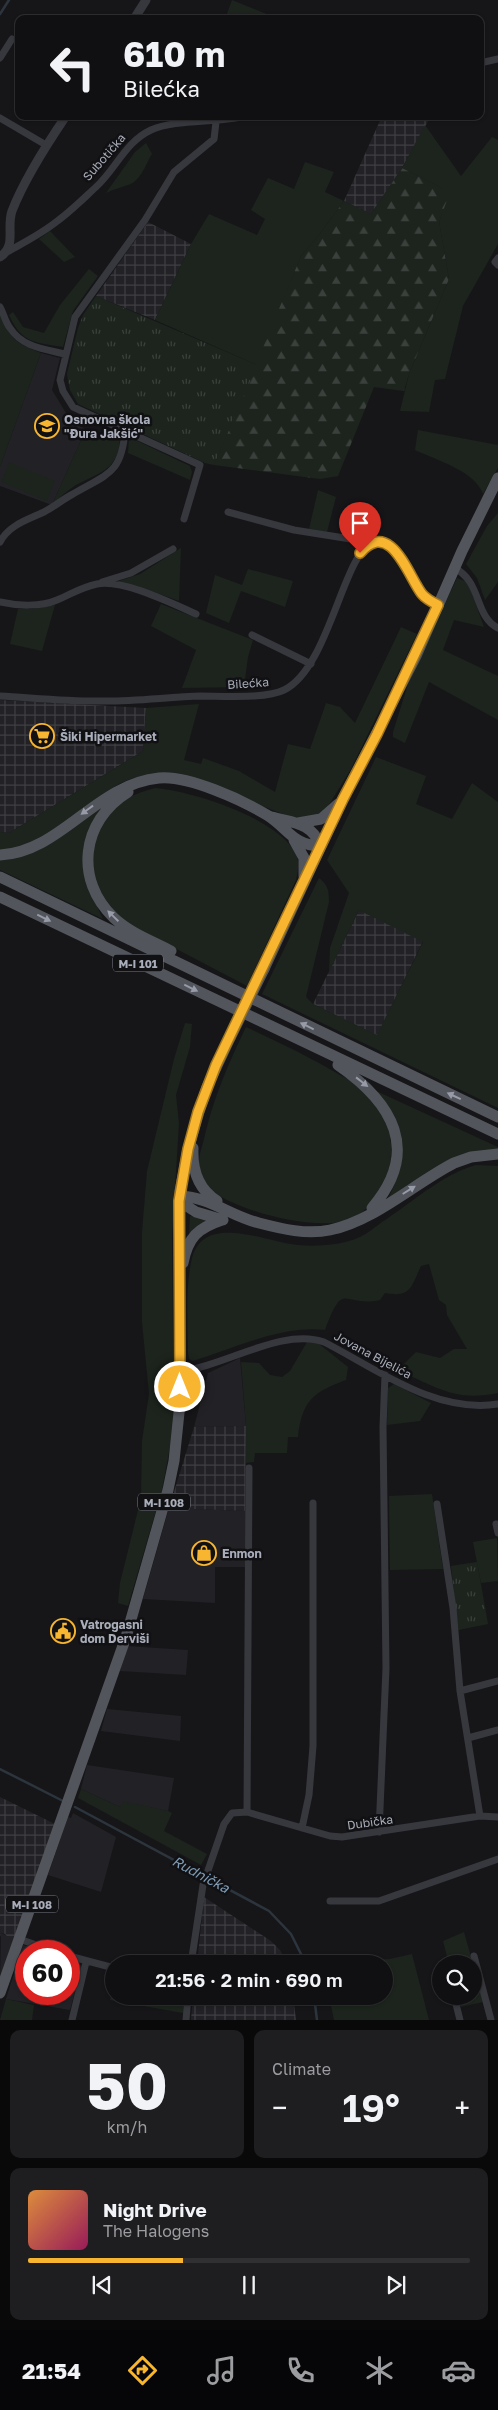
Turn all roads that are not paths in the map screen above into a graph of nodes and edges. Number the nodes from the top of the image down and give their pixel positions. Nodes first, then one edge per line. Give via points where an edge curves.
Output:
1 (146, 0) edge
2 (137, 15) edge
3 (12, 39) dead end
4 (0, 58) edge
5 (498, 59) edge
6 (484, 62) edge
7 (0, 118) edge
8 (63, 120) edge
9 (226, 120) edge
10 (216, 122) junction
11 (46, 145) junction
12 (4, 255) edge
13 (498, 258) edge
14 (498, 265) edge
15 (0, 307) edge
16 (65, 354) junction
17 (125, 430) junction
18 (498, 478) edge
19 (498, 494) edge
20 (486, 500) junction
21 (228, 512) dead end
22 (184, 519) dead end
23 (0, 542) edge
24 (367, 545) junction
25 (173, 549) dead end
26 (454, 568) junction
27 (99, 583) junction
28 (0, 602) edge
29 (438, 605) junction
30 (196, 614) dead end
31 (498, 628) edge
32 (252, 635) dead end
33 (311, 664) junction
34 (0, 696) edge
35 (146, 781) junction
36 (343, 799) junction
37 (268, 816) junction
38 (298, 823) junction
39 (292, 837) junction
40 (321, 846) junction
41 (0, 856) edge
42 (0, 877) edge
43 (304, 883) junction
44 (0, 897) edge
45 (228, 987) junction
46 (276, 1029) junction
47 (498, 1117) edge
48 (195, 1126) junction
49 (498, 1134) edge
50 (498, 1154) edge
51 (179, 1199) junction
52 (367, 1215) junction
53 (244, 1218) junction
54 (222, 1220) junction
55 (179, 1300) junction
56 (180, 1371) junction
57 (385, 1375) junction
58 (498, 1404) edge
59 (249, 1468) dead end
60 (313, 1503) dead end
61 (437, 1504) dead end
62 (496, 1524) dead end
63 (498, 1533) edge
64 (498, 1681) edge
65 (460, 1692) junction
66 (498, 1730) edge
67 (468, 1738) junction
68 (247, 1812) junction
69 (497, 1814) edge
70 (480, 1816) junction
71 (302, 1828) junction
72 (379, 1832) junction
73 (498, 1859) edge
74 (330, 1901) dead end
75 (19, 1940) edge
76 (15, 1951) edge
77 (192, 1955) edge
78 (80, 1960) edge
79 (86, 1962) junction
80 (105, 1966) edge
81 (482, 1986) edge
82 (0, 1993) edge
83 (187, 2005) edge
84 (456, 2005) edge
85 (72, 2020) edge
86 (186, 2020) edge
87 (460, 2020) edge
88 (491, 2020) edge

1 - 2 street
3 - 4 street
5 - 6 street
7 - 11 street
8 - 11 street
9 - 10 street, Subotička
10 - 12 street, Subotička via 173,124 141,136 74,208
10 - 16 street via 214,138 174,172 145,220 75,317
11 - 12 street via 12,212 10,245
13 - 14 street via 495,262
15 - 16 street via 19,340
16 - 17 street via 60,380 73,407
17 - 22 street via 200,465
17 - 23 street via 122,456 112,471 50,509 14,526
18 - 20 main road, M-I 108
19 - 20 street
20 - 26 main road, M-I 108
21 - 24 street via 294,530 357,540
24 - 29 street via 384,544 392,548 403,559 423,596
24 - 33 street, Bilećka via 357,557
25 - 27 street via 131,573
26 - 29 main road, M-I 108
26 - 31 street via 468,578 487,619
27 - 28 street via 47,603 23,605
27 - 30 street via 150,594
29 - 36 main road, M-I 108
32 - 33 street
33 - 34 street, Bilećka via 297,682 269,694 105,701
35 - 37 main road via 174,778 202,785
35 -> 41 main road via 113,792 32,848
45 -> 35 main road via 219,975 124,926 108,911 94,889 88,861 90,836 95,824 117,798
36 - 38 main road via 321,819
36 - 40 main road, M-I 108
37 - 38 main road
37 - 39 main road
38 - 40 main road via 312,830
39 - 40 main road via 309,846
39 - 43 main road via 304,858
40 - 43 main road, M-I 108
42 - 45 main road, M-I 101
43 - 48 main road, M-I 108, bridge via 207,1087
44 -> 46 main road, M-I 101
47 -> 45 main road, M-I 101
46 - 49 main road, M-I 101
46 -> 52 main road via 367,1086 391,1120 397,1141 397,1166 387,1190
48 - 51 main road, M-I 108
48 - 53 main road via 193,1158 196,1177 204,1192
52 -> 50 main road via 454,1163
51 - 53 main road via 200,1198
51 - 54 main road via 196,1212
51 - 55 main road, M-I 108
52 - 53 main road via 330,1230 310,1232
53 - 54 main road
54 - 55 main road via 203,1227 193,1235 184,1254
55 - 56 main road, M-I 108
56 - 57 street, Jovana Bijelića via 204,1367 301,1337 324,1342
56 - 75 main road, M-I 108 via 178,1434 168,1490 128,1630
57 - 58 street, Jovana Bijelića via 419,1392 452,1403
57 - 72 street via 386,1668
59 - 68 street
60 - 71 street via 313,1746 309,1796
61 - 65 street via 453,1608
62 - 63 street
64 - 65 street
65 - 67 street
66 - 67 street
67 - 70 street
68 - 71 street, Dubička
68 - 77 street via 235,1812 228,1818 203,1885
69 - 70 street, Dubička
70 - 72 street, Dubička
71 - 72 street, Dubička via 342,1837
73 - 74 street via 379,1901
76 - 82 main road, M-I 108
78 - 79 street
79 - 80 street
79 - 85 street
81 - 88 street
83 - 86 street
84 - 87 street

